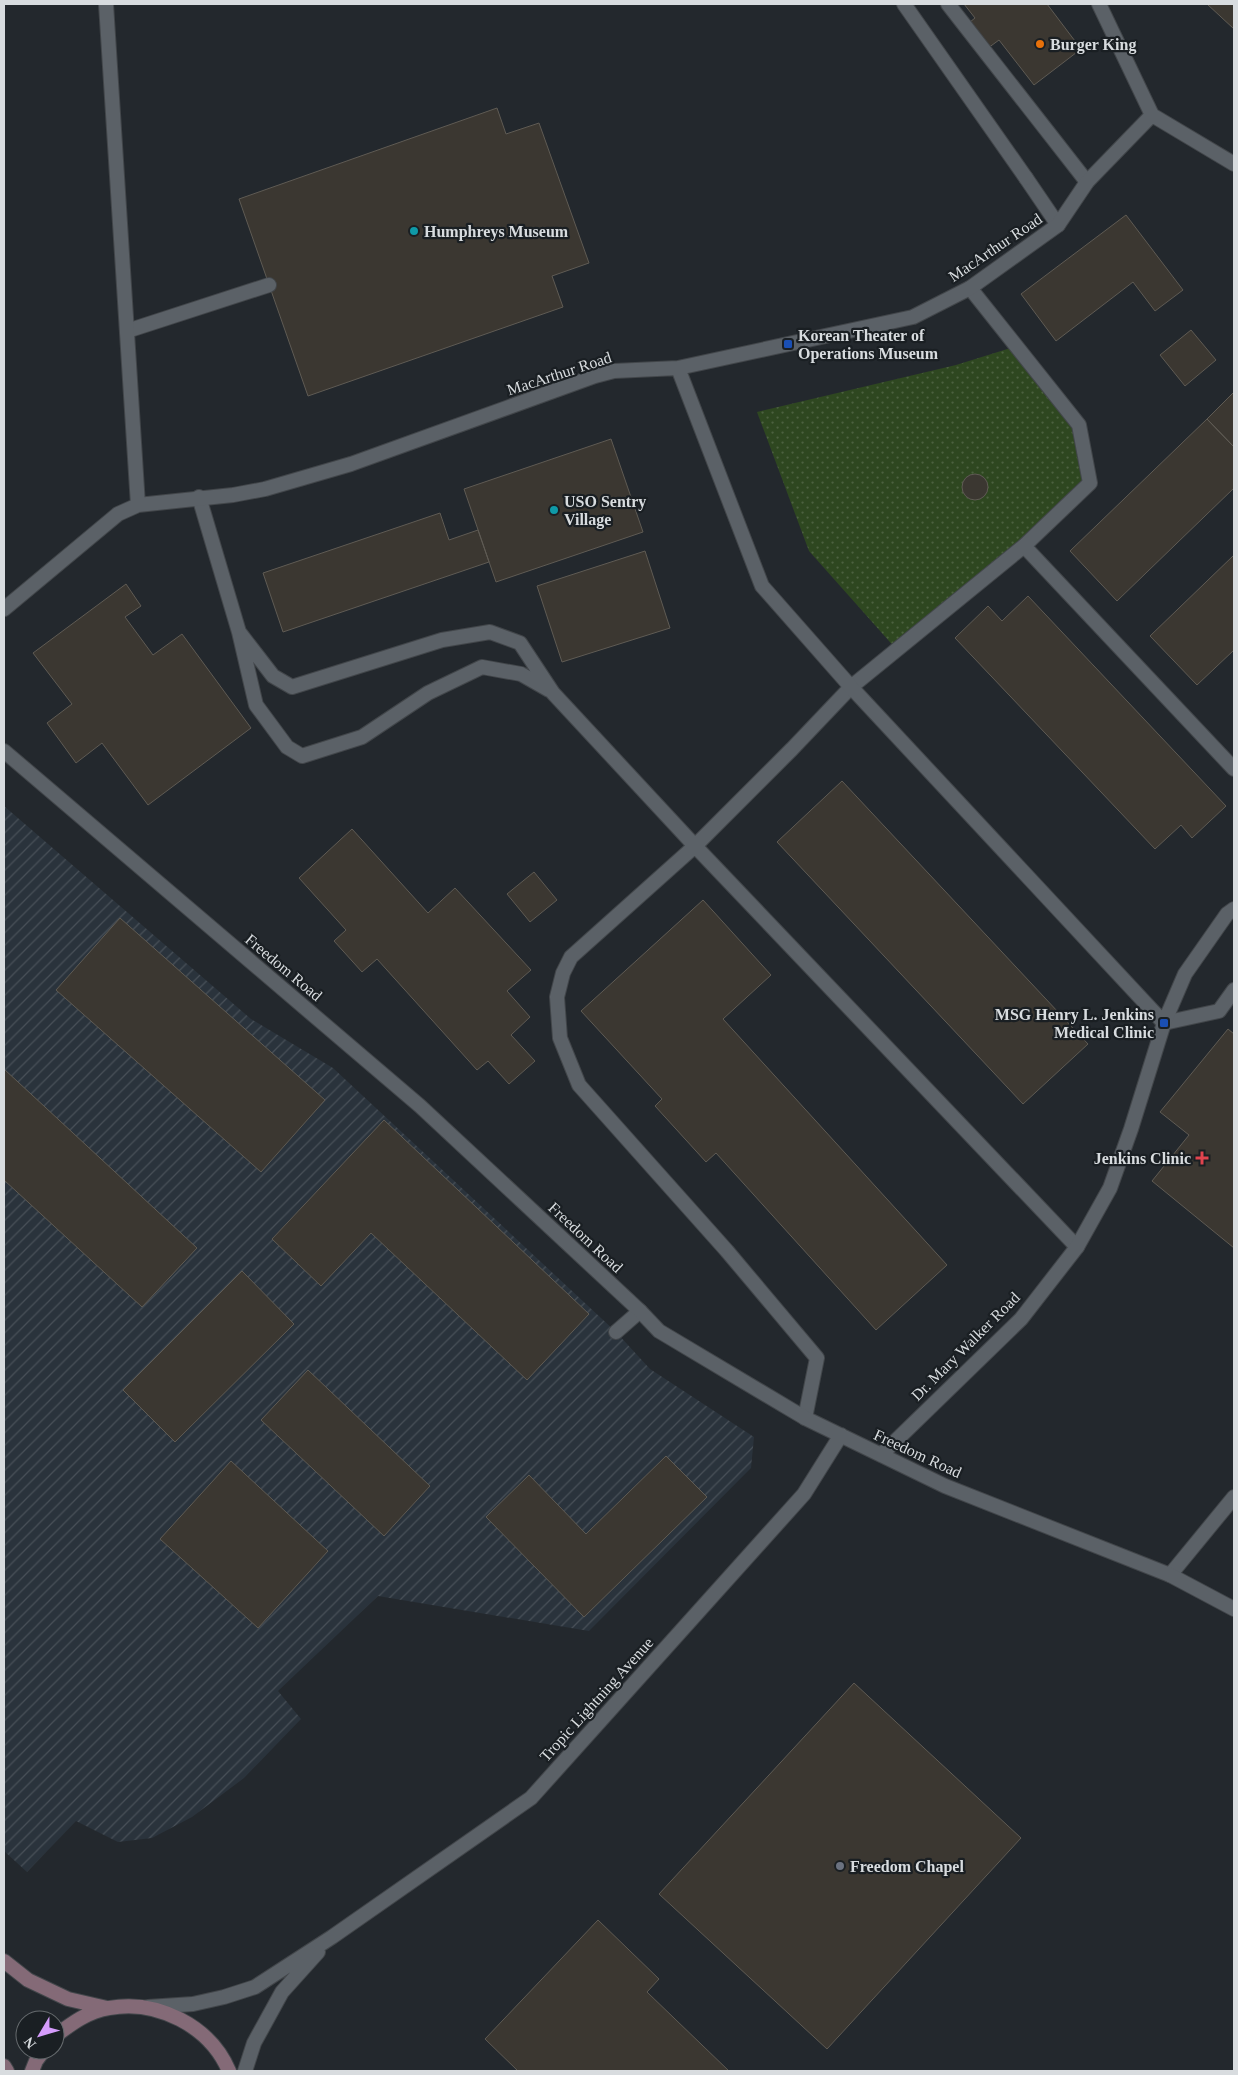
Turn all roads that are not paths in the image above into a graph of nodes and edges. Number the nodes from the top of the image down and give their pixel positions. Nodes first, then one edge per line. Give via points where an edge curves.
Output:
1 (106, 4) edge
2 (904, 4) edge
3 (948, 4) edge
4 (1099, 4) edge
5 (1152, 115) junction
6 (1234, 164) edge
7 (1087, 182) junction
8 (1058, 225) junction
9 (269, 284) dead end
10 (970, 288) junction
11 (127, 331) junction
12 (678, 368) junction
13 (199, 497) junction
14 (138, 505) junction
15 (1024, 546) junction
16 (4, 609) edge
17 (239, 632) junction
18 (851, 687) junction
19 (553, 693) junction
20 (4, 751) edge
21 (1234, 769) edge
22 (694, 846) junction
23 (1234, 908) edge
24 (1234, 990) edge
25 (1164, 1023) junction
26 (1077, 1247) junction
27 (640, 1311) junction
28 (616, 1332) dead end
29 (805, 1418) junction
30 (841, 1435) junction
31 (881, 1455) junction
32 (1234, 1497) edge
33 (1170, 1575) junction
34 (1234, 1609) edge
35 (332, 1937) junction
36 (4, 1961) edge
37 (147, 2007) junction
38 (107, 2008) junction
39 (65, 2029) edge
40 (4, 2066) edge
41 (7, 2071) edge
42 (229, 2071) edge
43 (245, 2071) edge

1 - 11 street
2 - 8 street
3 - 7 street
4 - 5 street
5 - 6 street
5 - 7 street, MacArthur Road
7 - 8 street, MacArthur Road
8 - 10 street, MacArthur Road
9 - 11 street
10 - 12 street, MacArthur Road via 913,317
10 - 15 street via 1079,424 1090,482
11 - 14 street
12 - 13 street, MacArthur Road via 614,371 595,376 351,464 265,489
12 - 18 street via 762,586
13 - 14 street, MacArthur Road
13 - 17 street
14 - 16 street, MacArthur Road via 118,514
15 - 18 street
15 - 21 street
17 - 19 street via 273,676 292,687 442,640 490,632 520,643
17 - 19 street via 256,705 287,747 302,756 362,737 428,693 482,667 521,674
18 - 22 street
18 - 25 street
19 - 22 street
20 - 27 street, Freedom Road via 420,1106
22 - 26 street
22 - 29 street via 571,957 557,997 560,1038 579,1085 728,1251 817,1358
23 - 25 street, Dr. Mary Walker Road via 1185,974
24 - 25 street via 1218,1011
25 - 26 street, Dr. Mary Walker Road via 1110,1188
26 - 31 street, Dr. Mary Walker Road via 1021,1318
27 - 28 street
27 - 29 street, Freedom Road via 659,1331
29 - 30 street, Freedom Road
30 - 31 street, Freedom Road
30 - 35 street, Tropic Lightning Avenue via 804,1494 531,1798
31 - 33 street, Freedom Road via 945,1486
32 - 33 street
33 - 34 street, Freedom Road
35 - 37 street via 255,1987 193,2004
35 - 43 street via 282,1992 254,2043
36 - 38 main road via 28,1980 68,1999
37 - 38 main road
37 - 42 main road via 181,2019 208,2040
38 - 39 main road via 78,2019
40 - 41 main road

